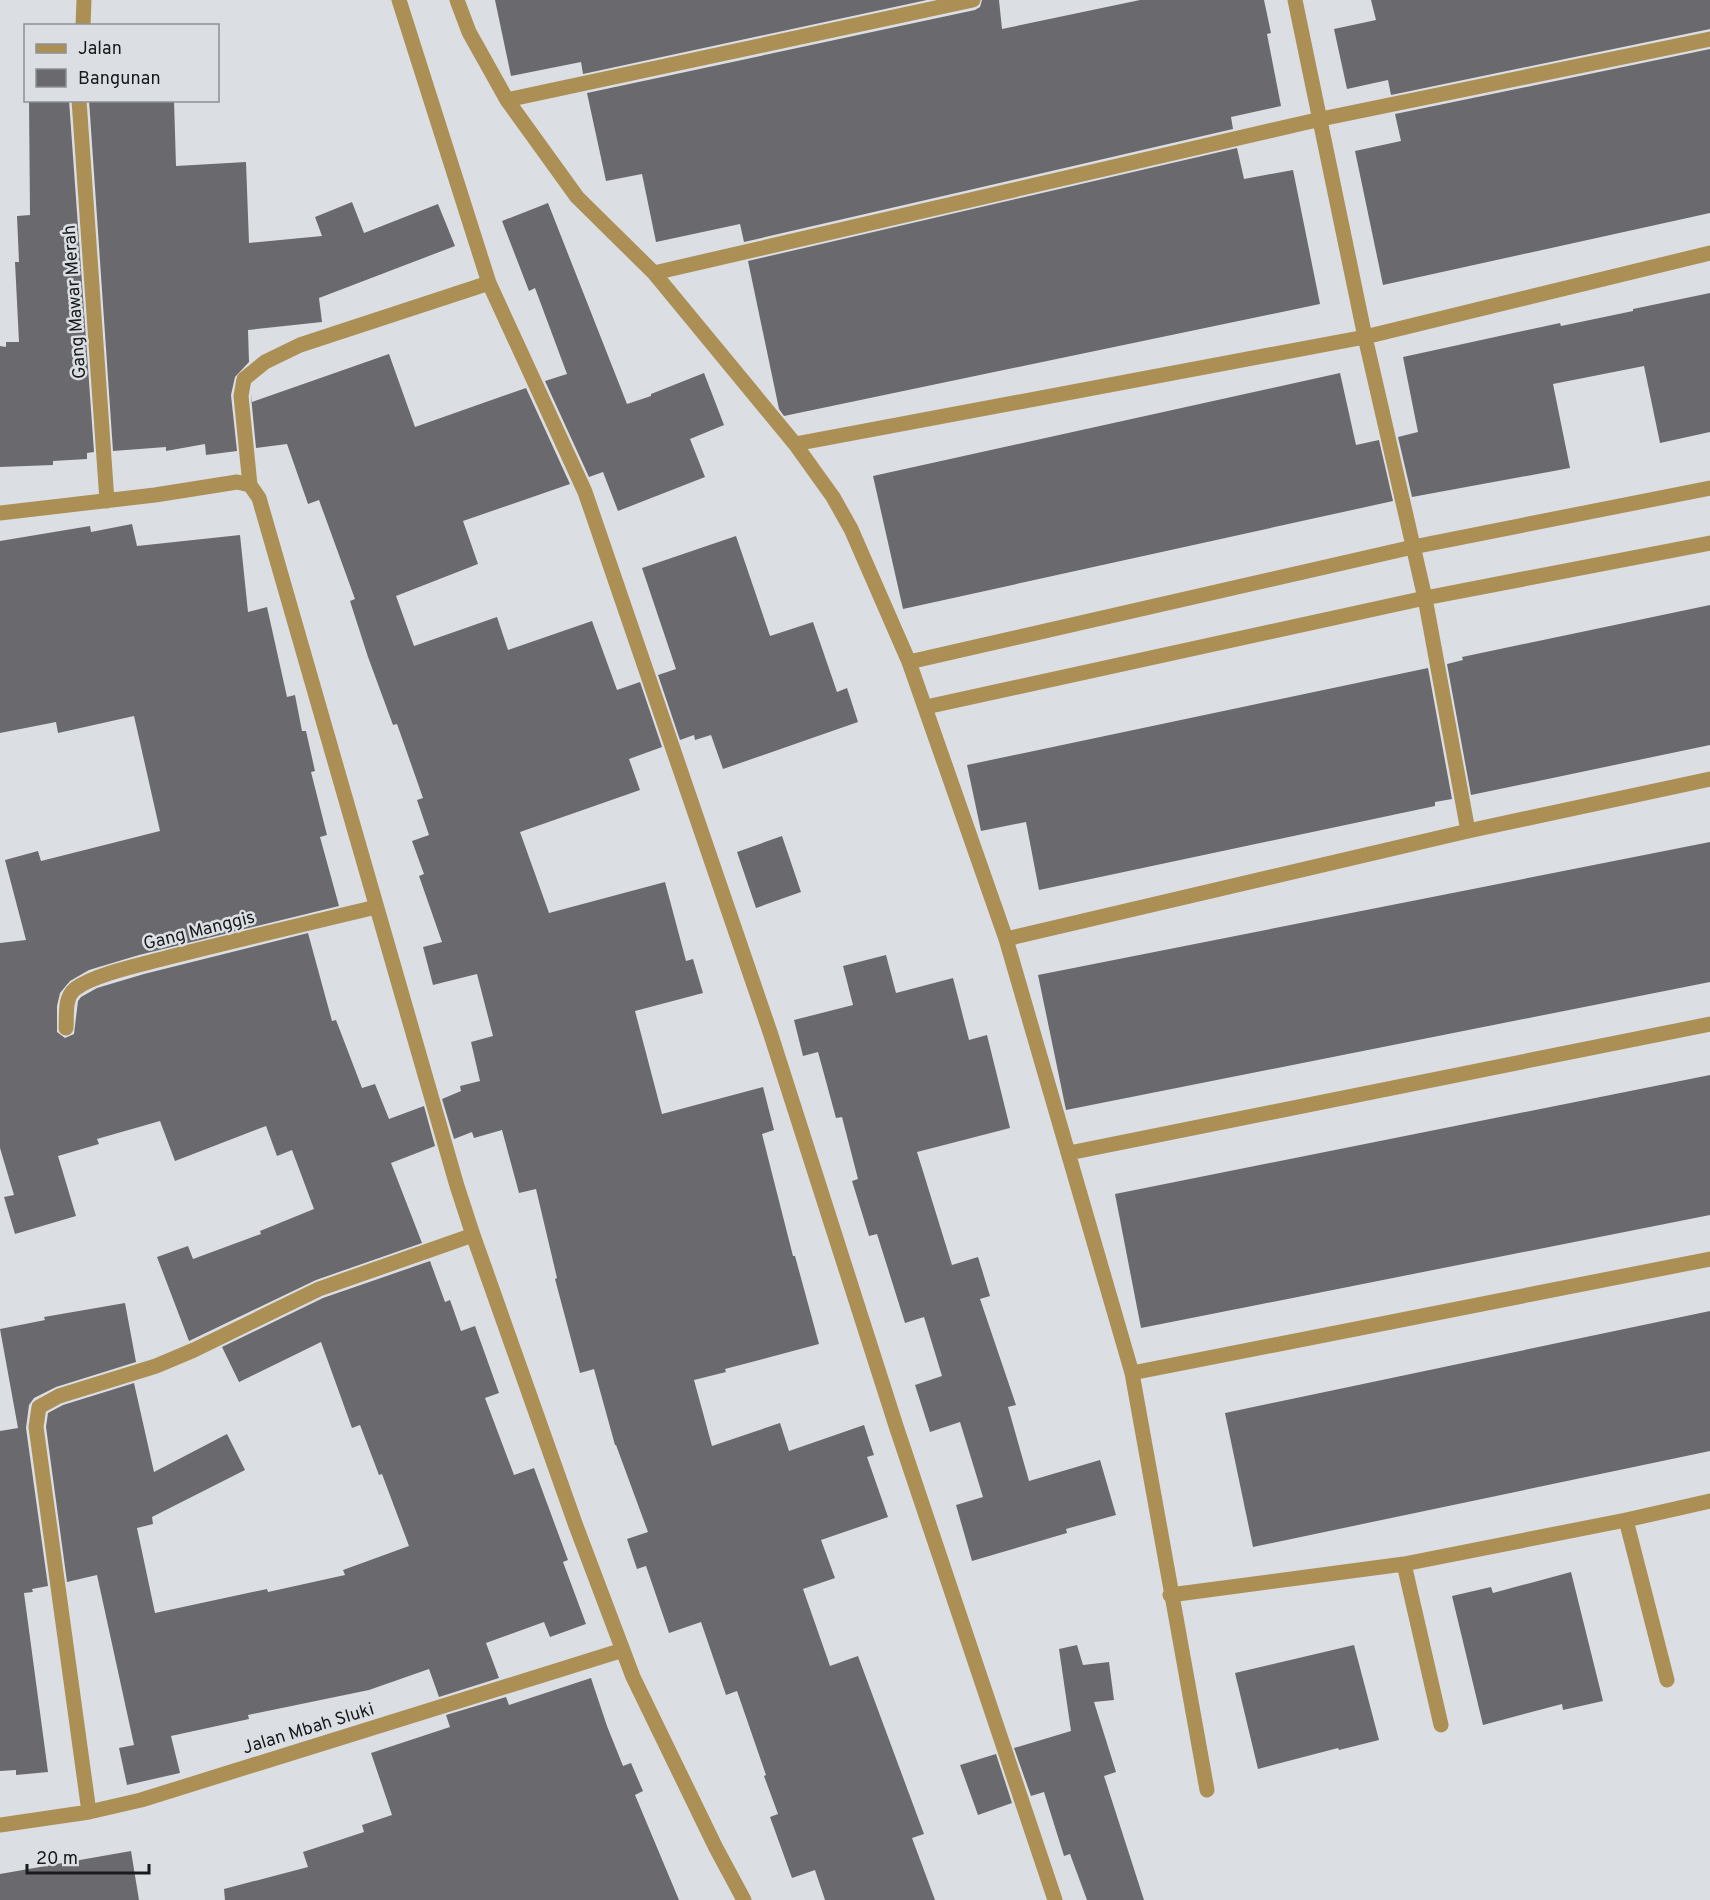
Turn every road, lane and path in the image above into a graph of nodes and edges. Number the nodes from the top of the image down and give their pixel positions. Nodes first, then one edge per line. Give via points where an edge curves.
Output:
1 (84, 0) edge
2 (399, 0) edge
3 (457, 0) edge
4 (973, 0) edge
5 (1295, 0) edge
6 (83, 24) edge
7 (1710, 39) edge
8 (507, 100) junction
9 (79, 102) edge
10 (1321, 119) junction
11 (1710, 253) edge
12 (654, 273) junction
13 (489, 283) junction
14 (1365, 337) junction
15 (795, 444) junction
16 (250, 485) junction
17 (1710, 488) edge
18 (107, 501) junction
19 (0, 513) edge
20 (1710, 543) edge
21 (1413, 546) junction
22 (1425, 598) junction
23 (909, 662) junction
24 (926, 707) junction
25 (1710, 779) edge
26 (1468, 831) junction
27 (376, 908) junction
28 (1006, 939) junction
29 (1710, 1024) edge
30 (66, 1028) dead end
31 (1069, 1153) junction
32 (472, 1234) junction
33 (1710, 1259) edge
34 (1132, 1372) junction
35 (1710, 1501) edge
36 (1626, 1520) junction
37 (1404, 1564) junction
38 (1170, 1595) junction
39 (623, 1650) junction
40 (1668, 1680) dead end
41 (1440, 1725) dead end
42 (1207, 1790) dead end
43 (89, 1812) junction
44 (0, 1825) edge
45 (744, 1900) edge
46 (1054, 1900) edge

1 - 6 street
2 - 13 street
3 - 8 street via 469,32
4 - 8 street
5 - 10 street
7 - 10 street
8 - 12 street via 577,197
9 - 18 street, Gang Mawar Merah
10 - 12 street
10 - 14 street
11 - 14 street
12 - 15 street
13 - 16 street via 300,345 265,362 243,379 241,396
13 - 46 street via 585,492 770,1032
14 - 15 street
14 - 21 street
15 - 23 street via 851,529
16 - 18 street via 237,482
16 - 27 street via 259,498
17 - 21 street
18 - 19 street
20 - 22 street
21 - 22 street
21 - 23 street
22 - 24 street
22 - 26 street
23 - 24 street
24 - 28 street
25 - 26 street
26 - 28 street
27 - 30 street, Gang Manggis via 92,980 74,990 67,1002
27 - 32 street
28 - 31 street
29 - 31 street
31 - 34 street
32 - 39 street
32 - 43 street via 319,1289 194,1350 59,1396 39,1407 36,1427
33 - 34 street
34 - 38 street
35 - 36 street
36 - 37 street
36 - 40 street
37 - 38 street
37 - 41 street
38 - 42 street
39 - 43 street, Jalan Mbah Sluki via 141,1800
39 - 45 street
43 - 44 street, Jalan Mbah Sluki

